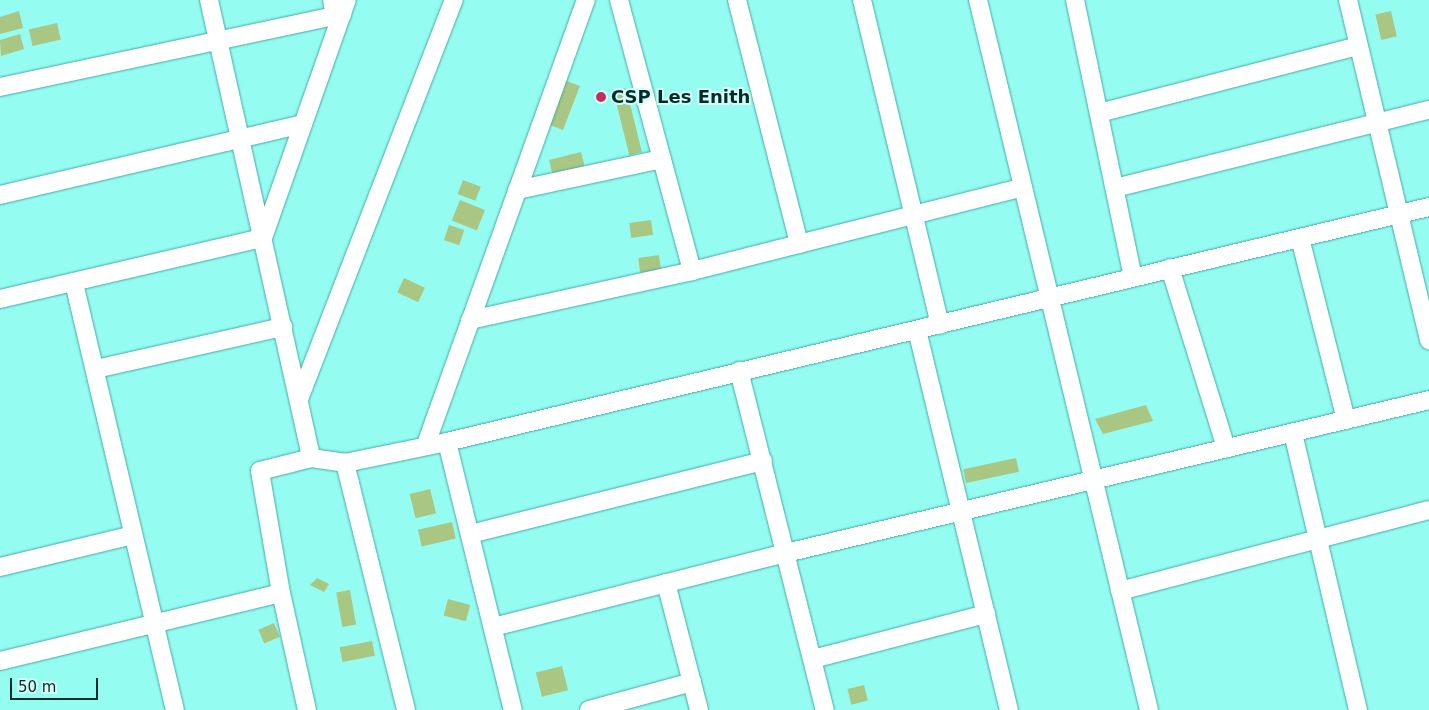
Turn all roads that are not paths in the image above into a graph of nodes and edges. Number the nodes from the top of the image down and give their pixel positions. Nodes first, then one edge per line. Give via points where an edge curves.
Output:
1 (209, 0) edge
2 (454, 0) edge
3 (586, 0) edge
4 (619, 0) edge
5 (737, 0) edge
6 (862, 0) edge
7 (978, 0) edge
8 (1075, 0) edge
9 (1348, 0) edge
10 (339, 7) edge
11 (219, 40) junction
12 (1359, 46) junction
13 (0, 87) edge
14 (1429, 110) edge
15 (1099, 113) junction
16 (1377, 122) junction
17 (303, 124) junction
18 (241, 138) junction
19 (662, 159) junction
20 (1023, 187) junction
21 (1115, 188) junction
22 (517, 190) junction
23 (0, 195) edge
24 (1429, 207) edge
25 (1399, 214) junction
26 (913, 215) junction
27 (263, 238) junction
28 (1300, 238) junction
29 (799, 244) junction
30 (1170, 268) junction
31 (692, 271) junction
32 (1134, 277) junction
33 (74, 283) junction
34 (0, 300) edge
35 (1049, 300) junction
36 (470, 320) junction
37 (940, 325) junction
38 (283, 327) junction
39 (917, 330) junction
40 (1429, 340) edge
41 (96, 368) junction
42 (740, 371) junction
43 (299, 399) junction
44 (1429, 400) edge
45 (1346, 420) junction
46 (1293, 432) junction
47 (447, 442) junction
48 (426, 444) junction
49 (1226, 448) junction
50 (311, 458) junction
51 (763, 461) junction
52 (345, 463) junction
53 (1093, 480) junction
54 (1429, 510) edge
55 (961, 511) junction
56 (470, 534) junction
57 (134, 535) junction
58 (1318, 539) junction
59 (786, 553) junction
60 (0, 567) edge
61 (666, 583) junction
62 (1120, 591) junction
63 (281, 592) junction
64 (986, 614) junction
65 (154, 623) junction
66 (493, 628) junction
67 (813, 659) junction
68 (0, 661) edge
69 (692, 682) junction
70 (174, 710) edge
71 (307, 710) edge
72 (406, 710) edge
73 (513, 710) edge
74 (589, 710) edge
75 (699, 710) edge
76 (825, 710) edge
77 (1009, 710) edge
78 (1149, 710) edge
79 (1358, 710) edge

1 - 11 street
2 - 43 street
3 - 22 street
4 - 19 street
5 - 29 street
6 - 26 street
7 - 20 street
8 - 15 street
9 - 12 street
10 - 11 street
10 - 17 street
11 - 13 street
11 - 18 street
12 - 15 street
12 - 16 street
14 - 16 street
15 - 21 street
16 - 21 street
16 - 25 street
17 - 18 street
17 - 27 street
18 - 23 street
18 - 27 street
19 - 22 street
19 - 31 street
20 - 26 street
20 - 35 street
21 - 32 street
22 - 36 street
24 - 25 street
25 - 28 street
25 - 40 street
26 - 29 street
26 - 37 street
27 - 33 street
27 - 38 street
28 - 30 street
28 - 45 street
29 - 31 street
30 - 32 street
30 - 49 street
31 - 36 street
32 - 35 street
33 - 34 street
33 - 41 street
35 - 37 street
35 - 53 street
36 - 48 street
37 - 39 street
38 - 41 street
38 - 43 street
39 - 42 street
39 - 55 street
41 - 57 street
42 - 47 street
42 - 51 street
43 - 50 street
44 - 45 street
45 - 46 street
46 - 49 street
46 - 58 street
47 - 48 street
47 - 56 street
48 - 52 street
49 - 53 street
50 - 52 street
50 - 63 street via 260,471
51 - 56 street
51 - 59 street
52 - 72 street
53 - 55 street
53 - 62 street
54 - 58 street
55 - 59 street
55 - 64 street
56 - 66 street
57 - 60 street
57 - 65 street
58 - 62 street
58 - 79 street
59 - 61 street
59 - 67 street
61 - 66 street
61 - 69 street
62 - 78 street
63 - 65 street
63 - 71 street
64 - 67 street
64 - 77 street
65 - 68 street
65 - 70 street
66 - 73 street
67 - 76 street
69 - 74 street
69 - 75 street

